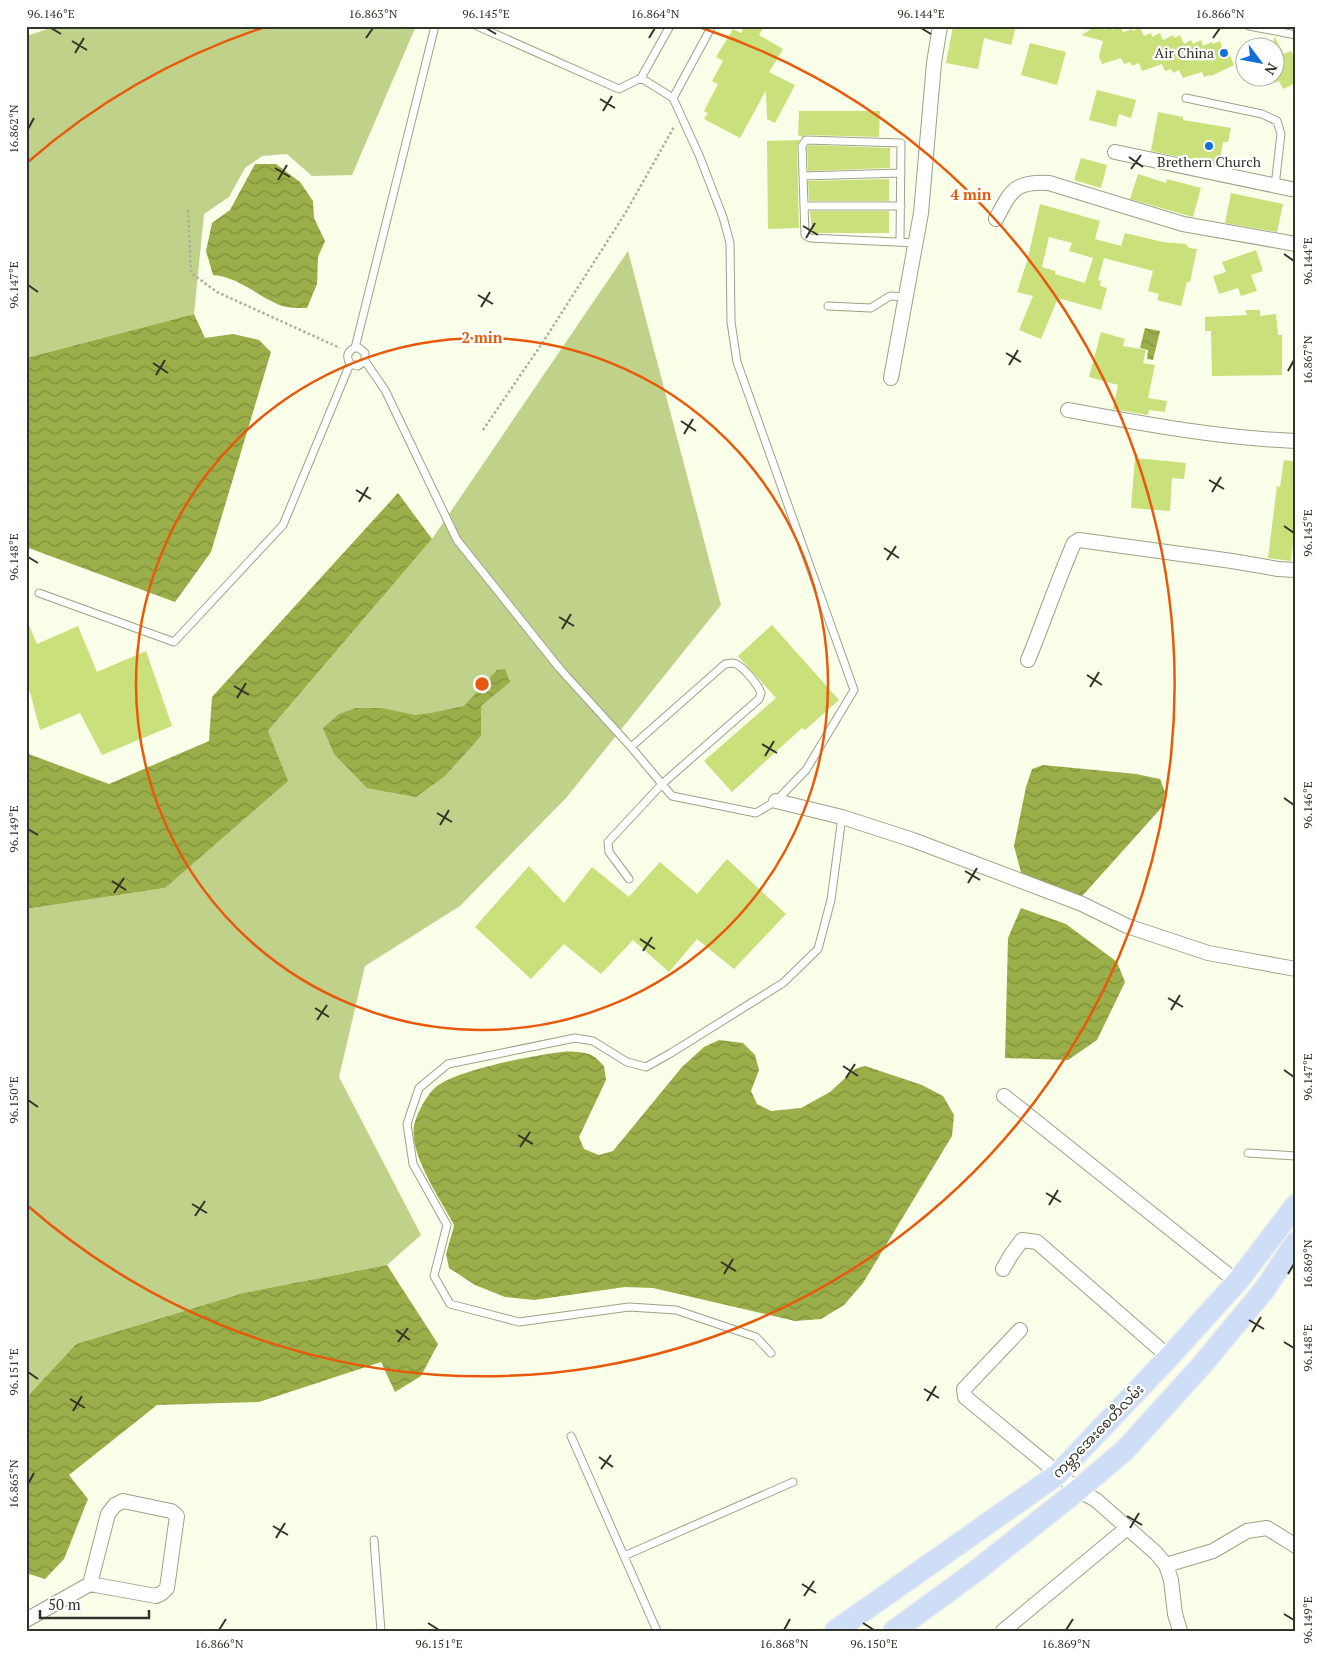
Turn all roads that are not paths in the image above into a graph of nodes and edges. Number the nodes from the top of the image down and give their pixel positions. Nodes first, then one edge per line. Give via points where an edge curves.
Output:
1 (435, 26) edge
2 (477, 26) edge
3 (670, 26) edge
4 (712, 26) edge
5 (940, 26) edge
6 (1249, 26) edge
7 (1296, 35) edge
8 (641, 78) junction
9 (673, 98) junction
10 (1186, 98) dead end
11 (1115, 152) dead end
12 (901, 173) junction
13 (803, 176) junction
14 (1275, 186) junction
15 (1296, 190) edge
16 (804, 206) junction
17 (901, 206) junction
18 (996, 219) dead end
19 (900, 242) junction
20 (916, 243) junction
21 (1296, 244) edge
22 (906, 297) junction
23 (828, 306) dead end
24 (352, 350) junction
25 (364, 361) junction
26 (350, 364) junction
27 (891, 378) dead end
28 (1068, 410) dead end
29 (1296, 442) edge
30 (1296, 570) edge
31 (39, 593) dead end
32 (1028, 660) dead end
33 (631, 747) junction
34 (662, 784) junction
35 (776, 801) junction
36 (842, 817) junction
37 (629, 879) dead end
38 (1296, 969) edge
39 (1004, 1096) dead end
40 (1248, 1153) dead end
41 (1296, 1156) edge
42 (1296, 1205) edge
43 (1296, 1242) edge
44 (1003, 1269) dead end
45 (1238, 1282) junction
46 (1020, 1330) dead end
47 (771, 1353) dead end
48 (1169, 1357) junction
49 (570, 1436) dead end
50 (1058, 1474) junction
51 (793, 1482) dead end
52 (1078, 1490) junction
53 (1127, 1528) junction
54 (374, 1540) dead end
55 (1296, 1546) edge
56 (624, 1556) junction
57 (1166, 1565) junction
58 (90, 1584) junction
59 (26, 1620) edge
60 (381, 1631) edge
61 (657, 1631) edge
62 (835, 1631) edge
63 (894, 1631) edge
64 (1002, 1631) edge
65 (1180, 1631) edge

1 - 24 lane
2 - 8 lane via 619,90
3 - 8 lane
4 - 9 lane
5 - 20 street
6 - 7 lane
8 - 9 lane
9 - 35 lane via 723,217 730,243 731,322 737,362 854,690 806,770
10 - 14 lane via 1262,114 1277,121 1281,134
11 - 14 street
12 - 13 lane
12 - 13 lane via 901,143 806,140 802,146
12 - 17 lane
13 - 16 lane
14 - 15 street
16 - 17 lane
16 - 19 lane via 805,235 810,238
17 - 19 lane
18 - 21 street via 1016,188 1030,182 1049,183 1183,224
19 - 20 lane
20 - 22 street
22 - 23 lane via 890,296 871,308
22 - 27 street
24 - 25 lane via 359,348 365,353
24 - 26 lane via 347,356
25 - 26 lane via 358,366
25 - 33 lane via 385,390 457,540 560,669
26 - 31 lane via 283,525 174,642
28 - 29 street via 1175,430
30 - 32 street via 1079,540 1074,543 1058,579
33 - 34 lane
33 - 34 lane via 725,664 740,665 758,687 759,699
34 - 35 lane via 672,796 756,813
34 - 37 lane via 608,842 608,852
35 - 36 street
36 - 38 street via 1016,877 1128,926 1208,953
36 - 47 lane via 831,900 818,949 783,983 646,1067 626,1062 593,1041 575,1038 448,1064 419,1088 407,1124 413,1164 447,1225 434,1276 450,1304 519,1322 629,1306 676,1310 756,1338
39 - 45 street
40 - 41 lane
42 - 45 main road, ကမ္ဘာအေးစေတီလမ်း
43 - 52 main road, ကမ္ဘာအေးစေတီလမ်း via 1265,1289 1201,1366 1125,1450
44 - 48 street via 1022,1240 1037,1242
45 - 48 main road, ကမ္ဘာအေးစေတီလမ်း
46 - 50 street via 964,1388 964,1397
48 - 50 main road, ကမ္ဘာအေးစေတီလမ်း
49 - 56 lane
50 - 52 street
50 - 62 main road, ကမ္ဘာအေးစေတီလမ်း
51 - 56 lane
52 - 53 street via 1096,1500
52 - 63 main road, ကမ္ဘာအေးစေတီလမ်း
53 - 57 street
53 - 64 street
54 - 60 lane
55 - 57 street via 1267,1528 1248,1531 1213,1551
56 - 61 lane
57 - 65 street
58 - 58 street via 108,1514 116,1505 123,1501 172,1511 177,1516 167,1588 162,1593 156,1596
58 - 59 street

